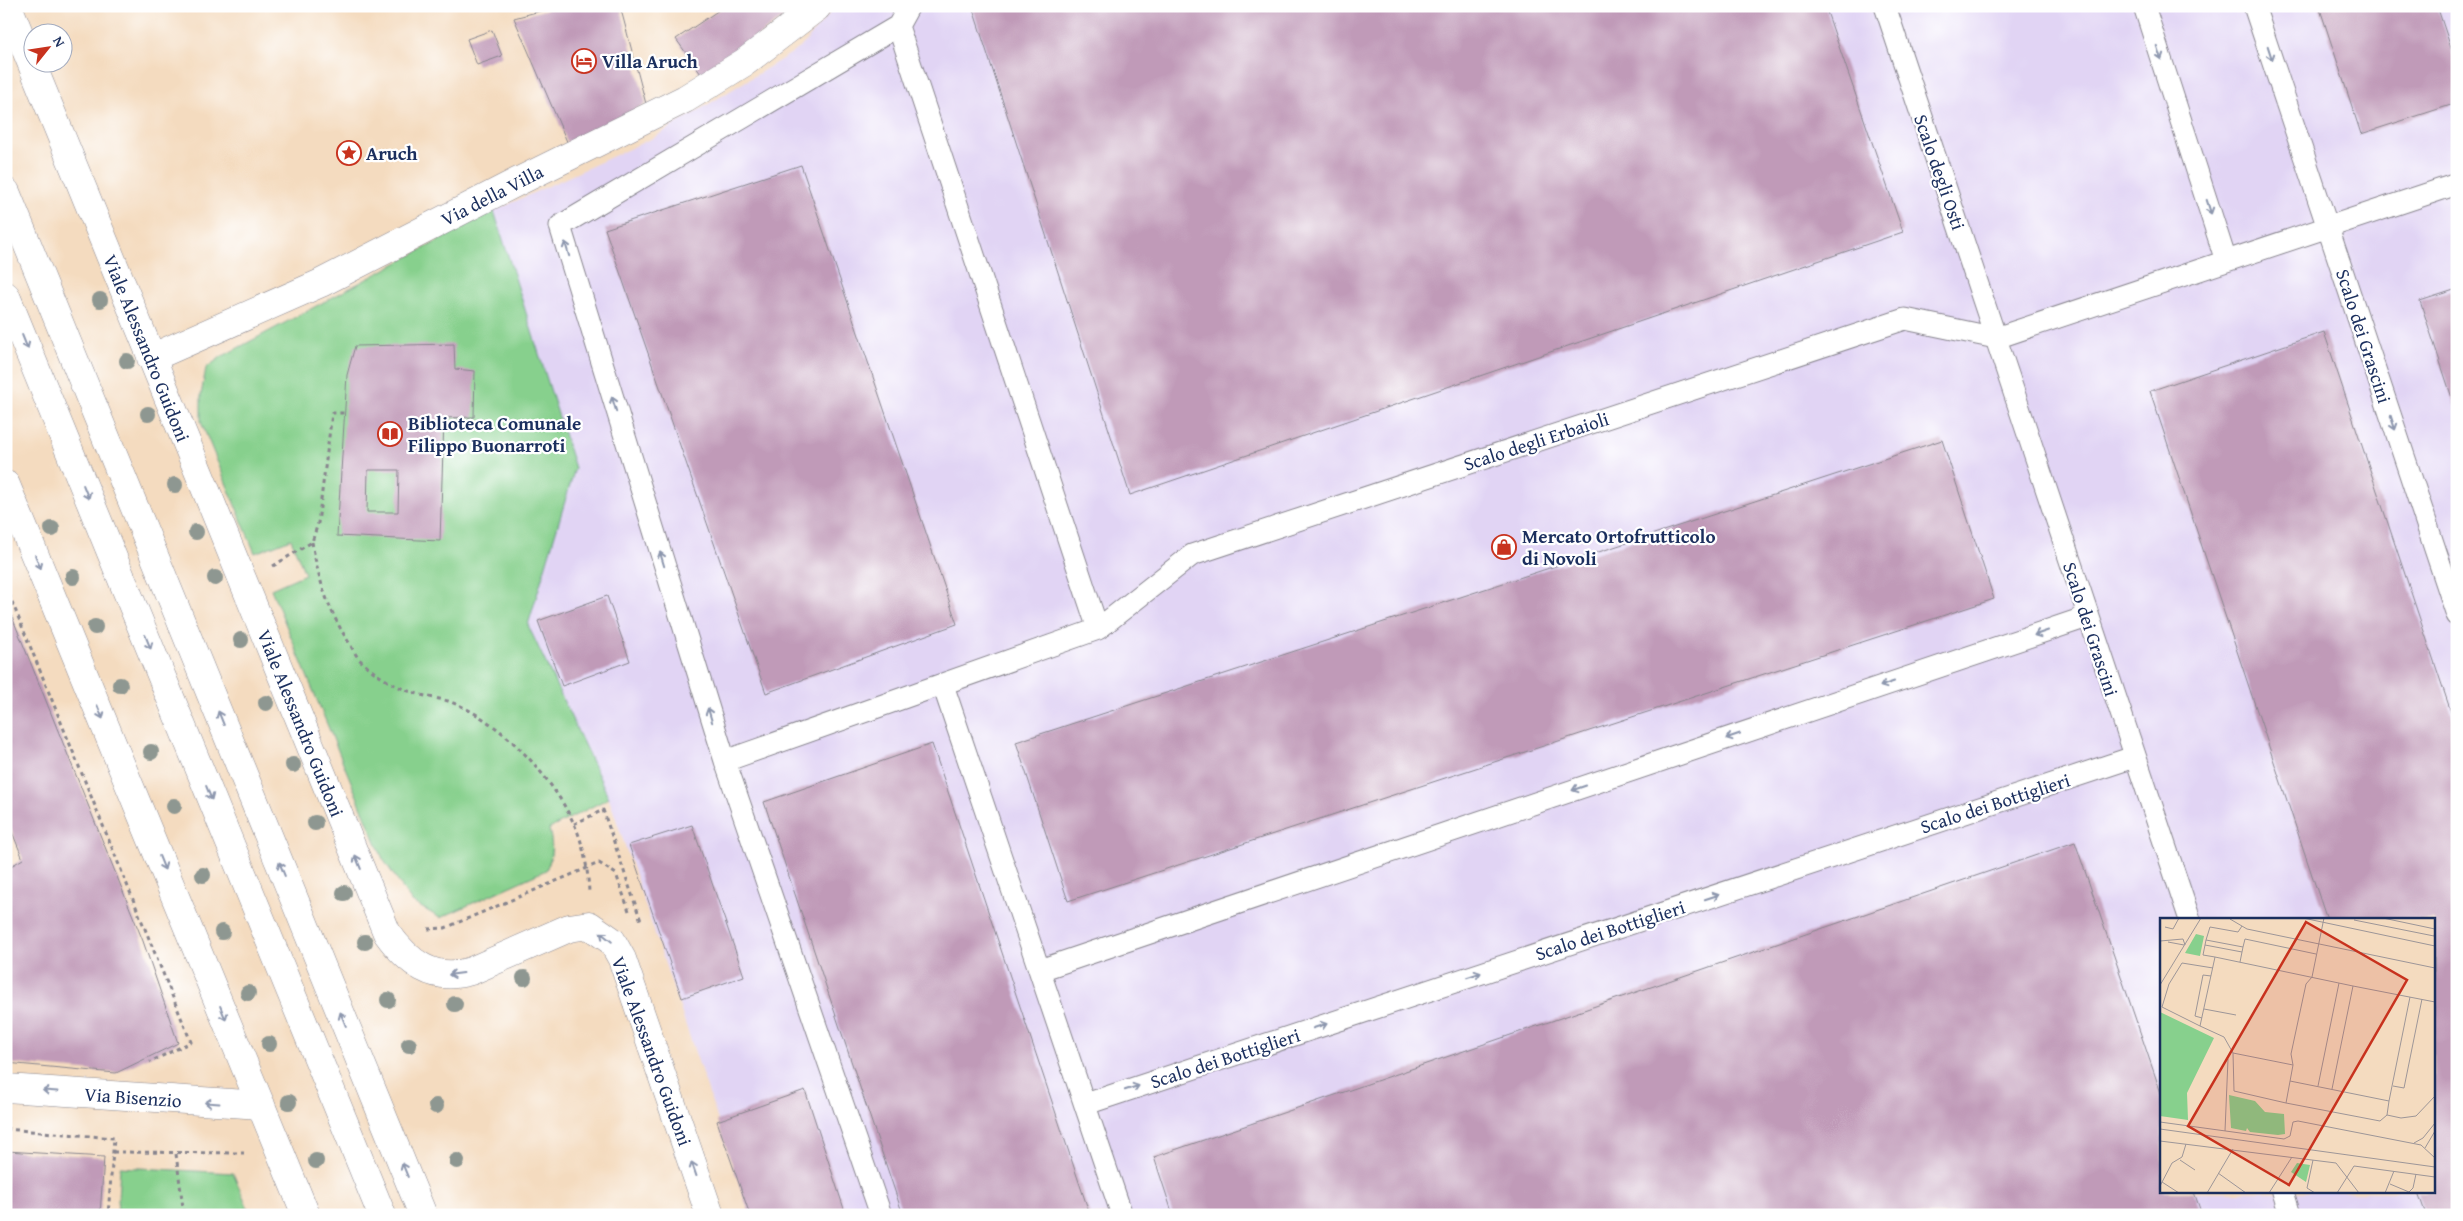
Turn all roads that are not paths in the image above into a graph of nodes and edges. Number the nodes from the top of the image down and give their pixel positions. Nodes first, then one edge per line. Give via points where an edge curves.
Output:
1 (8, 6) edge
2 (909, 6) edge
3 (1885, 6) edge
4 (2144, 6) edge
5 (2254, 6) edge
6 (818, 7) edge
7 (898, 26) junction
8 (2457, 184) edge
9 (6, 192) edge
10 (2328, 228) junction
11 (2226, 261) junction
12 (6, 296) edge
13 (1996, 338) junction
14 (151, 358) junction
15 (6, 485) edge
16 (15, 527) edge
17 (2457, 615) edge
18 (2087, 617) junction
19 (1098, 629) junction
20 (943, 685) junction
21 (2134, 757) junction
22 (725, 761) junction
23 (2189, 918) edge
24 (1040, 970) junction
25 (6, 1088) edge
26 (1086, 1104) junction
27 (261, 1105) junction
28 (2284, 1194) edge
29 (306, 1215) edge
30 (382, 1215) edge
31 (423, 1215) edge
32 (710, 1215) edge
33 (881, 1215) edge
34 (1122, 1215) edge
35 (2290, 1215) edge

1 - 14 street, Viale Alessandro Guidoni
2 - 7 lane
3 - 13 lane, Scalo degli Osti
4 -> 11 lane
5 -> 10 lane, Scalo dei Grascini
6 - 14 street, Via della Villa via 745,62 685,99 321,283
7 - 19 lane
22 -> 7 lane via 560,226
8 - 10 lane
31 -> 9 street
10 - 11 lane
10 -> 17 lane, Scalo dei Grascini
11 - 13 lane
12 -> 30 street
13 - 18 lane, Scalo dei Grascini
13 - 19 lane, Scalo degli Erbaioli via 1905,319 1192,555
32 -> 14 street, Viale Alessandro Guidoni via 622,960 612,941 588,925 569,928 461,974 442,975 416,965 387,932
15 - 16 street
16 -> 27 street
18 - 21 lane, Scalo dei Grascini
18 -> 24 lane
19 - 20 lane, Scalo degli Erbaioli
20 - 22 lane, Scalo degli Erbaioli
20 - 24 lane
21 - 23 lane, Scalo dei Grascini
26 -> 21 lane, Scalo dei Bottiglieri
22 - 33 lane
24 - 26 lane
27 -> 25 street, Via Bisenzio
26 - 34 lane
27 - 29 street
28 - 35 lane

